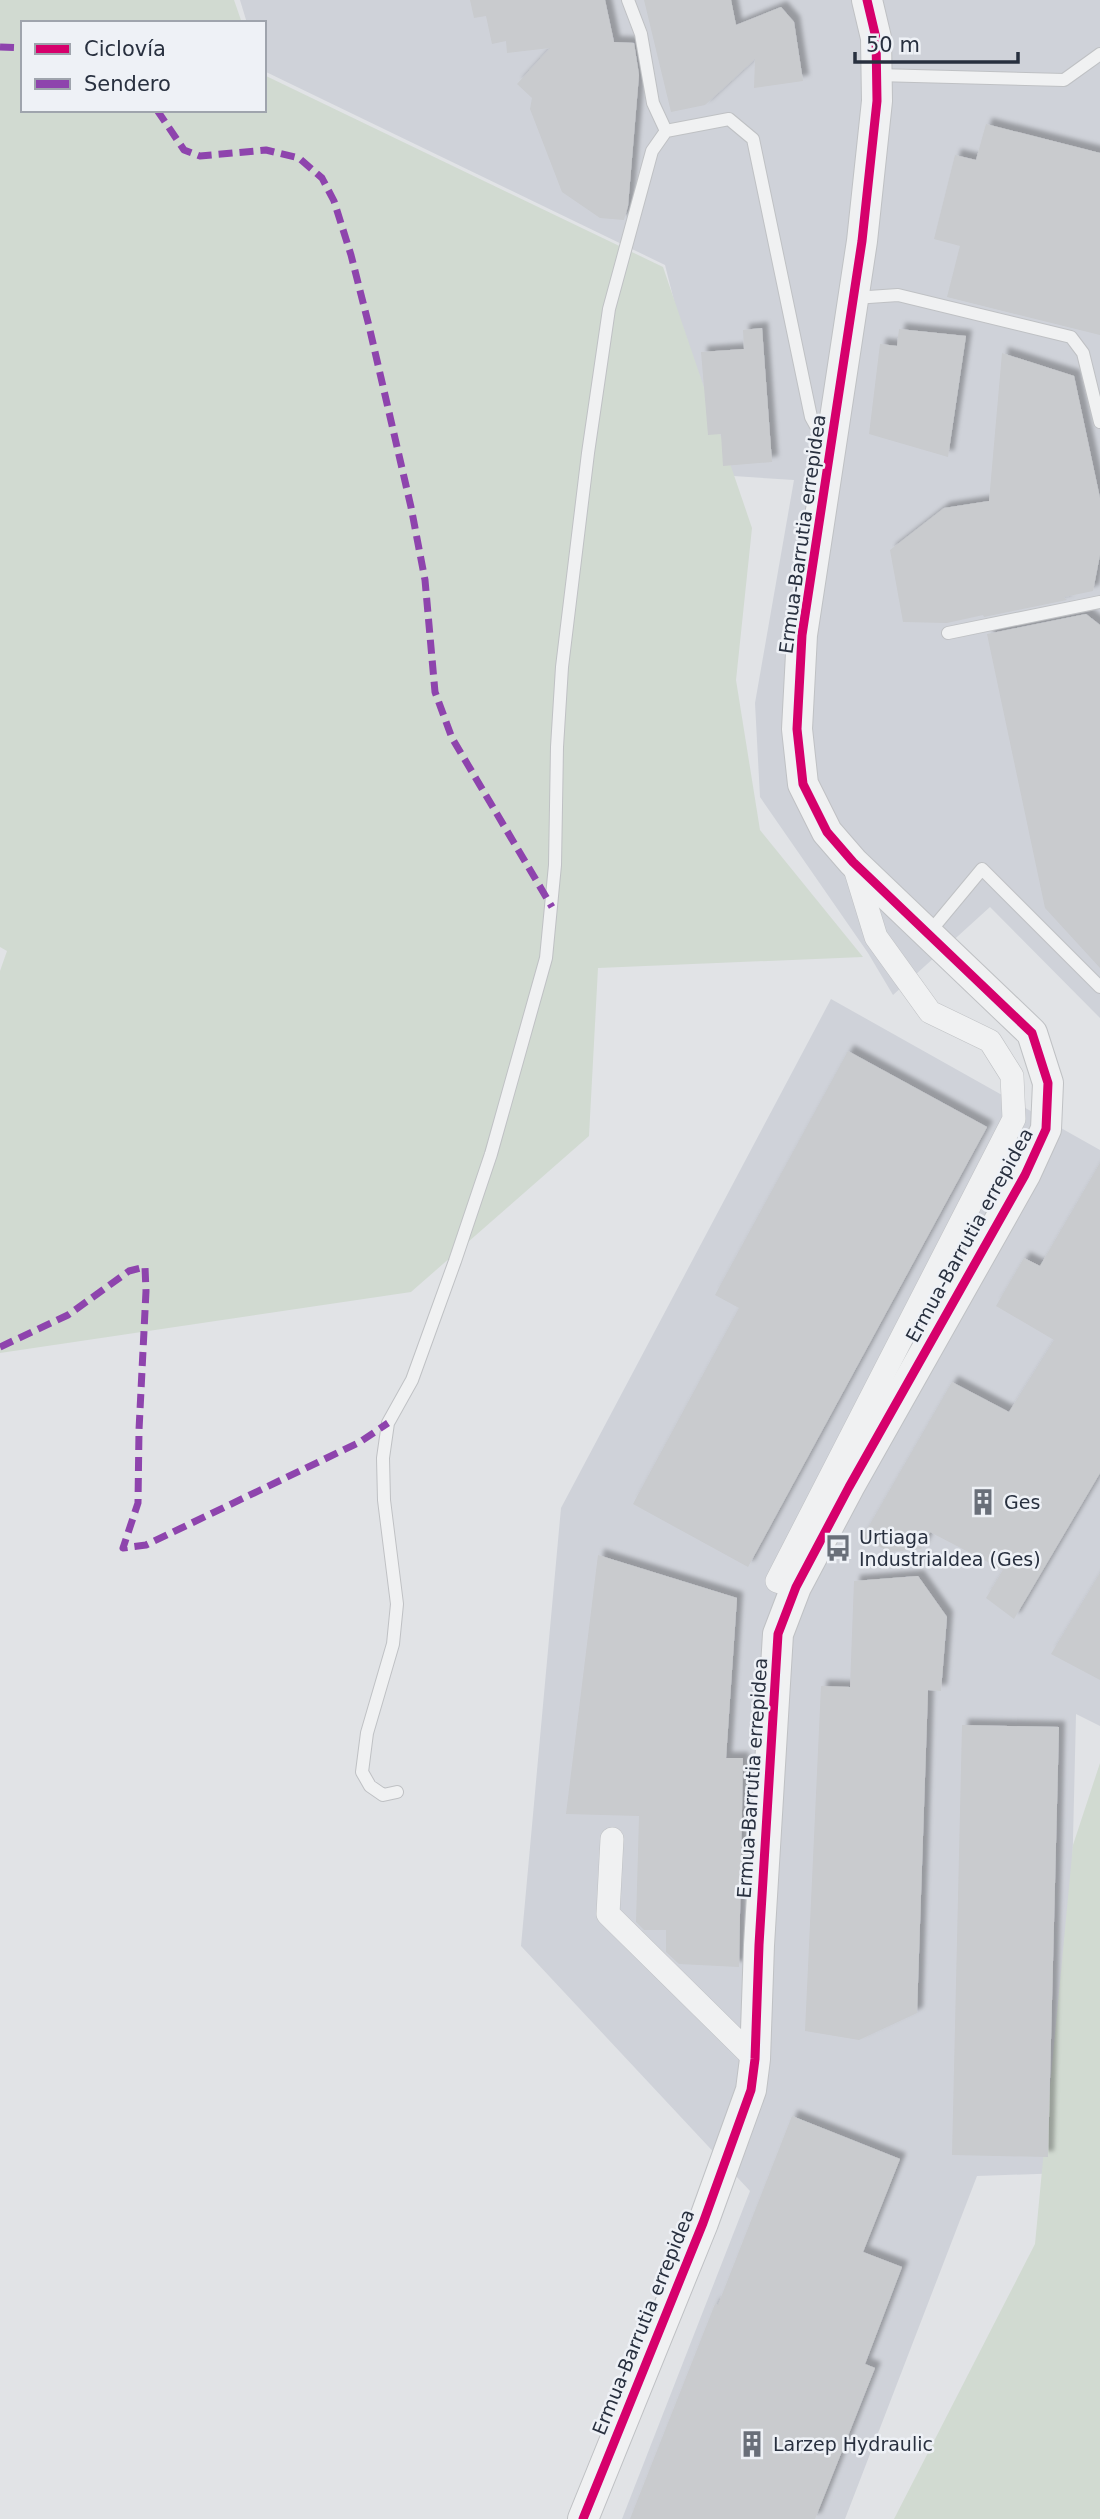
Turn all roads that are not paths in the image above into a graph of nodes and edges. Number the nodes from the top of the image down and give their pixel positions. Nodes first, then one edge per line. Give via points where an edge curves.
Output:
1 (628, 0) edge
2 (867, 0) edge
3 (1100, 54) edge
4 (877, 75) junction
5 (666, 131) junction
6 (853, 298) junction
7 (1100, 422) edge
8 (831, 453) junction
9 (1100, 602) edge
10 (948, 633) dead end
11 (853, 862) junction
12 (927, 934) junction
13 (1100, 987) edge
14 (796, 1587) junction
15 (397, 1792) dead end
16 (612, 1839) dead end
17 (755, 2059) junction
18 (583, 2519) edge

1 - 5 lane via 641,34 653,103
2 - 4 street, Ermua-Barrutia errepidea via 876,38
3 - 4 lane via 1064,80
4 - 6 street, Ermua-Barrutia errepidea
5 - 8 lane via 729,118 753,139 811,417
5 - 15 lane via 652,151 609,309 587,453 562,667 555,865 546,958 491,1154 455,1261 412,1380 388,1423 384,1500 397,1604 393,1644 367,1733 362,1772 370,1786 383,1795
6 - 7 lane via 898,295 1071,337 1083,353
6 - 8 street, Ermua-Barrutia errepidea
8 - 11 street, Ermua-Barrutia errepidea via 802,635 797,729 803,784 827,832
9 - 10 lane
11 - 12 street, Ermua-Barrutia errepidea
11 - 14 street via 876,937 930,1012 990,1041 1012,1076 1014,1119 777,1581
12 - 13 lane via 982,869
12 - 14 street, Ermua-Barrutia errepidea via 1032,1032 1048,1083 1046,1129 1025,1175
14 - 17 street, Ermua-Barrutia errepidea via 778,1634
16 - 17 street via 608,1914
17 - 18 street, Ermua-Barrutia errepidea via 751,2090 702,2223

